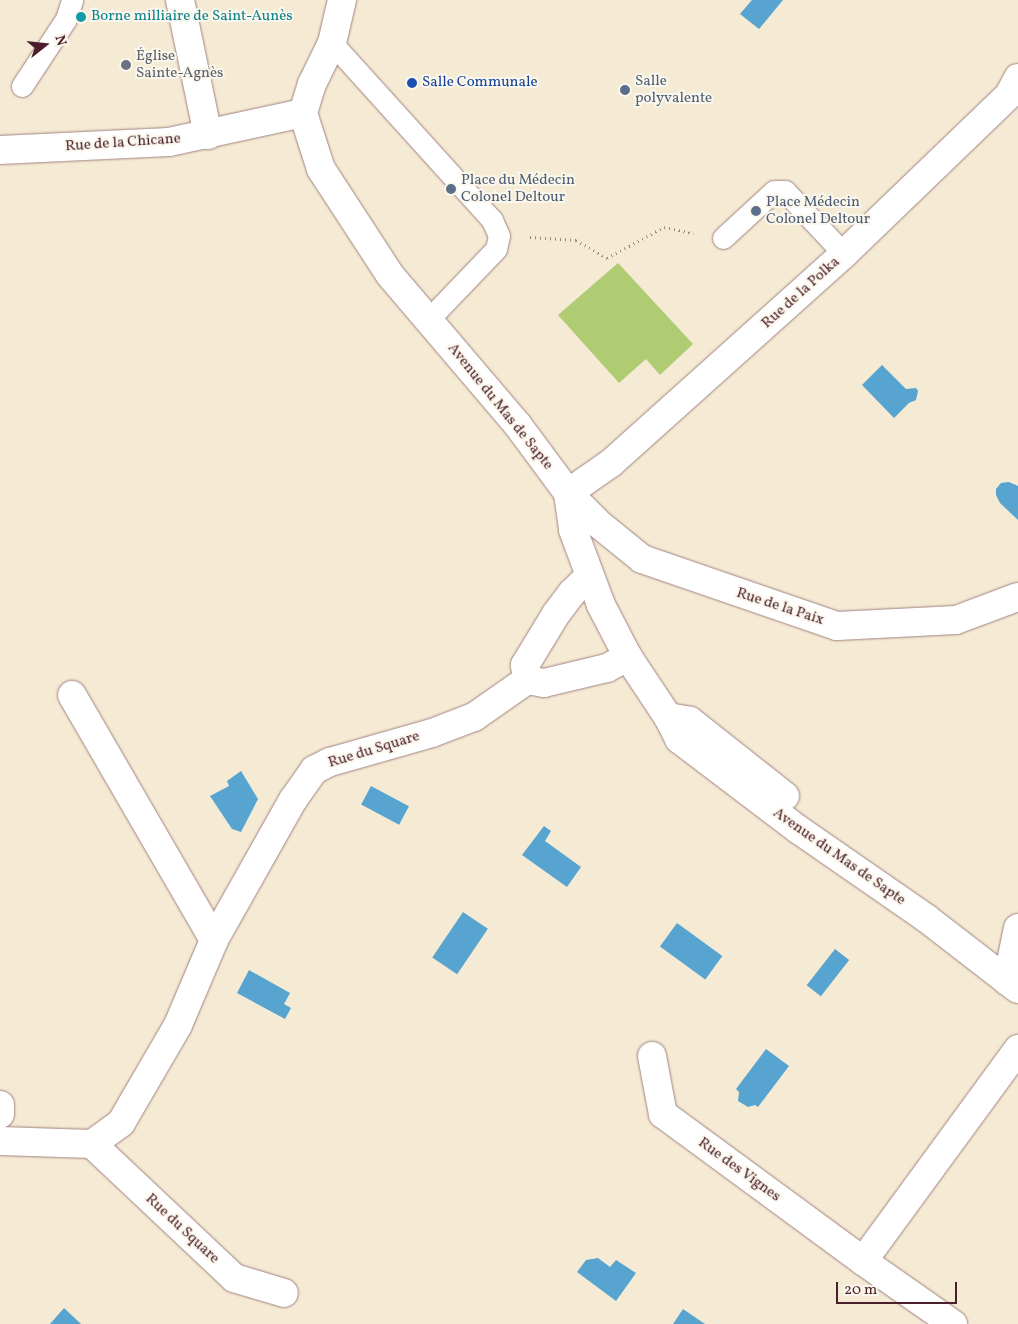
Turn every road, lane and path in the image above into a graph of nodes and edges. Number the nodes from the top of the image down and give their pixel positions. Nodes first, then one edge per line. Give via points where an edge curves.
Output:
1 (72, 0) edge
2 (180, 0) edge
3 (342, 0) edge
4 (332, 43) junction
5 (1018, 78) edge
6 (22, 86) dead end
7 (303, 113) junction
8 (208, 135) junction
9 (0, 150) edge
10 (499, 236) junction
11 (723, 238) joint
12 (844, 254) junction
13 (428, 320) junction
14 (568, 493) junction
15 (590, 576) junction
16 (1018, 598) edge
17 (628, 657) junction
18 (527, 680) junction
19 (72, 695) dead end
20 (1018, 928) edge
21 (214, 940) junction
22 (1014, 975) edge
23 (1018, 1048) edge
24 (652, 1056) dead end
25 (0, 1105) edge
26 (0, 1114) edge
27 (0, 1140) edge
28 (92, 1144) junction
29 (863, 1261) junction
30 (284, 1293) dead end
31 (953, 1324) edge

1 - 6 lane via 66,19
2 - 8 street
3 - 4 street
4 - 7 street via 312,84
4 - 10 lane via 492,220
5 - 12 street, Rue de la Polka via 1009,95
7 - 8 street, Rue de la Chicane
7 - 13 street, Avenue du Mas de Sapte via 321,169 390,275
8 - 9 street, Rue de la Chicane via 169,142
10 - 11 path via 576,240 607,258 664,227
10 - 13 lane via 496,249
11 - 12 lane via 774,191 785,191
12 - 14 street, Rue de la Polka via 612,463
13 - 14 street, Avenue du Mas de Sapte via 517,424
14 - 15 street, Avenue du Mas de Sapte via 573,530
14 - 16 street, Rue de la Paix via 600,525 642,559 837,626 956,620
15 - 17 street, Avenue du Mas de Sapte
15 - 18 street via 556,614 525,665
17 - 18 street via 607,668 544,683
17 - 22 street, Avenue du Mas de Sapte via 668,717 690,721
18 - 21 street, Rue du Square via 474,717 432,733 330,762 314,770 293,800
19 - 21 street
20 - 22 street
21 - 28 street, Rue du Square via 178,1025 121,1123
23 - 29 street
24 - 29 street, Rue des Vignes via 663,1114
25 - 26 street
27 - 28 street
28 - 30 street, Rue du Square via 234,1278
29 - 31 street, Rue des Vignes

